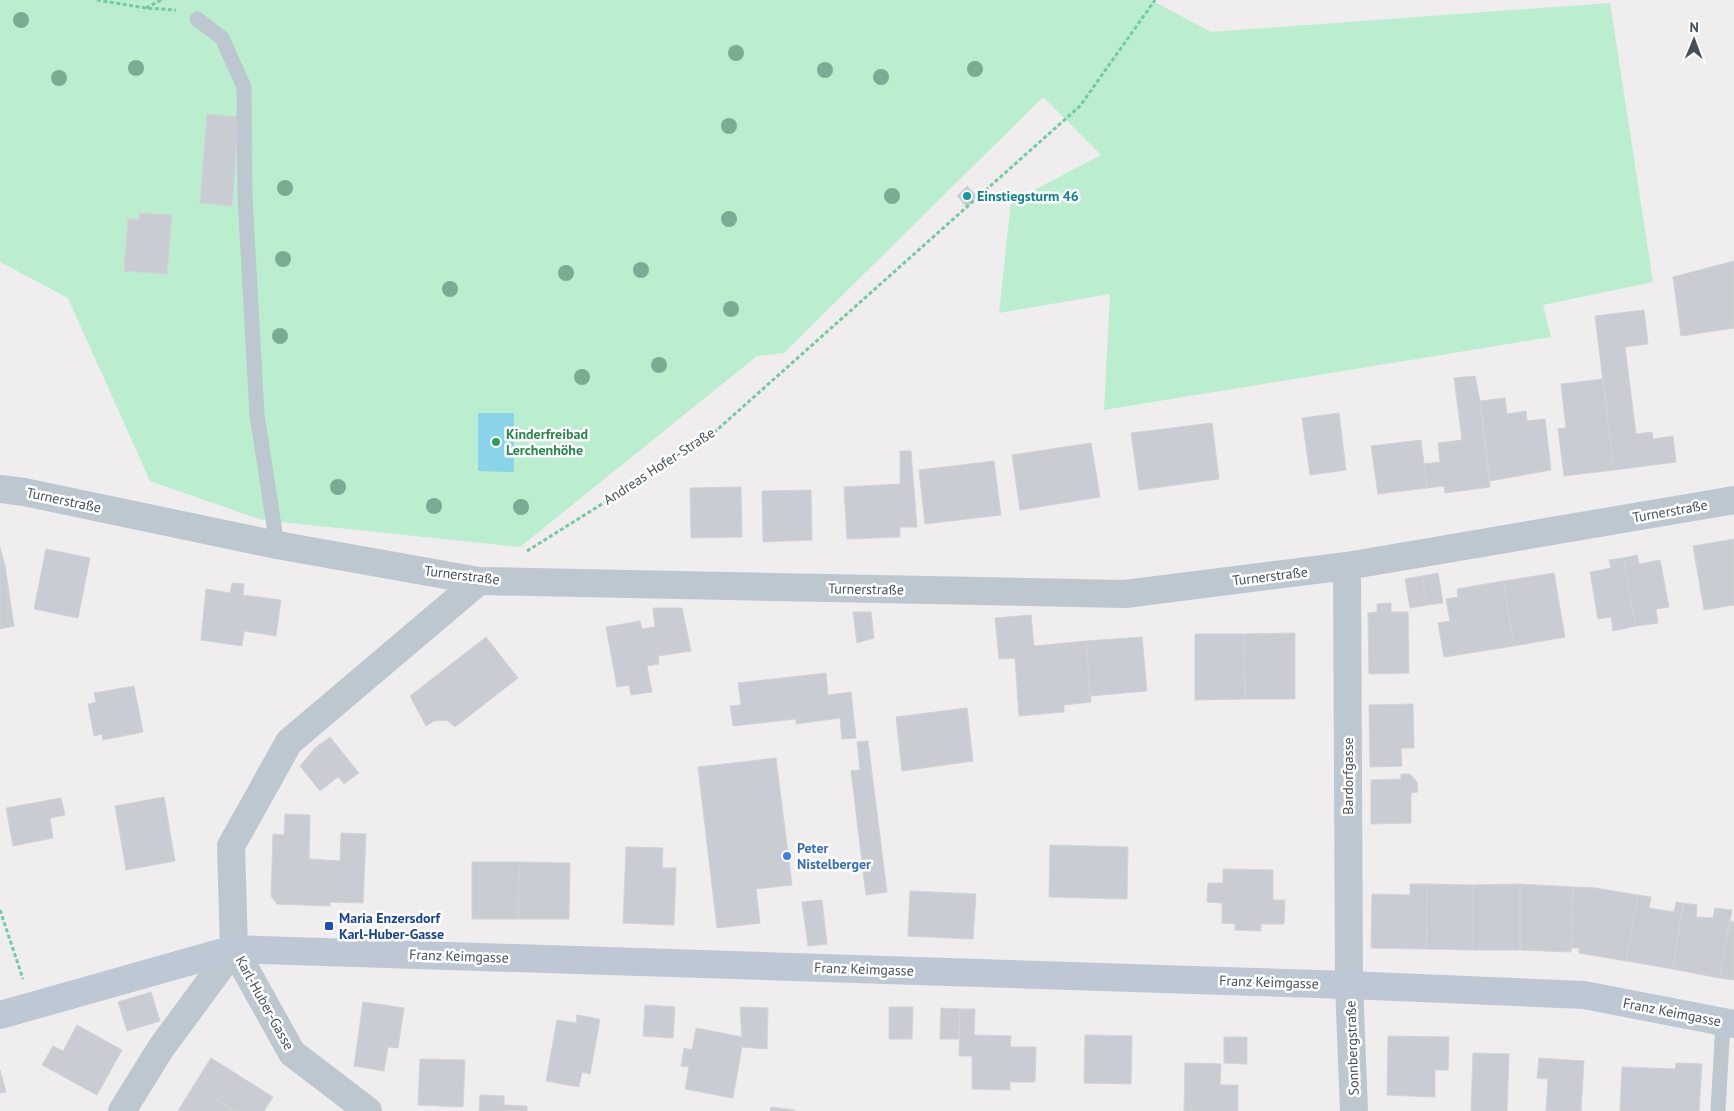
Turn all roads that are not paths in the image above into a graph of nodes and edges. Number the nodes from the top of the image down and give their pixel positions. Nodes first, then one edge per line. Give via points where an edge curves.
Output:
1 (197, 19) road end
2 (0, 490) edge
3 (1734, 500) edge
4 (277, 545) junction
5 (1347, 566) junction
6 (480, 581) junction
7 (234, 949) junction
8 (1349, 985) junction
9 (0, 1015) edge
10 (1728, 1023) edge
11 (122, 1111) edge
12 (368, 1111) edge
13 (1354, 1111) edge
14 (1718, 1111) edge

1 - 4 lane via 222,38 244,87 245,196 257,415
2 - 4 street, Turnerstraße via 24,492
3 - 5 street, Turnerstraße
4 - 6 street, Turnerstraße
5 - 6 street, Turnerstraße via 1124,594
5 - 8 street, Bardorfgasse
6 - 7 street via 289,742 231,846
7 - 8 main road, Franz Keimgasse
7 - 9 main road, Franz Keimgasse
7 - 11 street via 160,1048
7 - 12 street, Karl-Huber-Gasse via 292,1053
8 - 10 main road, Franz Keimgasse via 1584,995
8 - 13 street, Sonnbergstraße
10 - 14 lane

